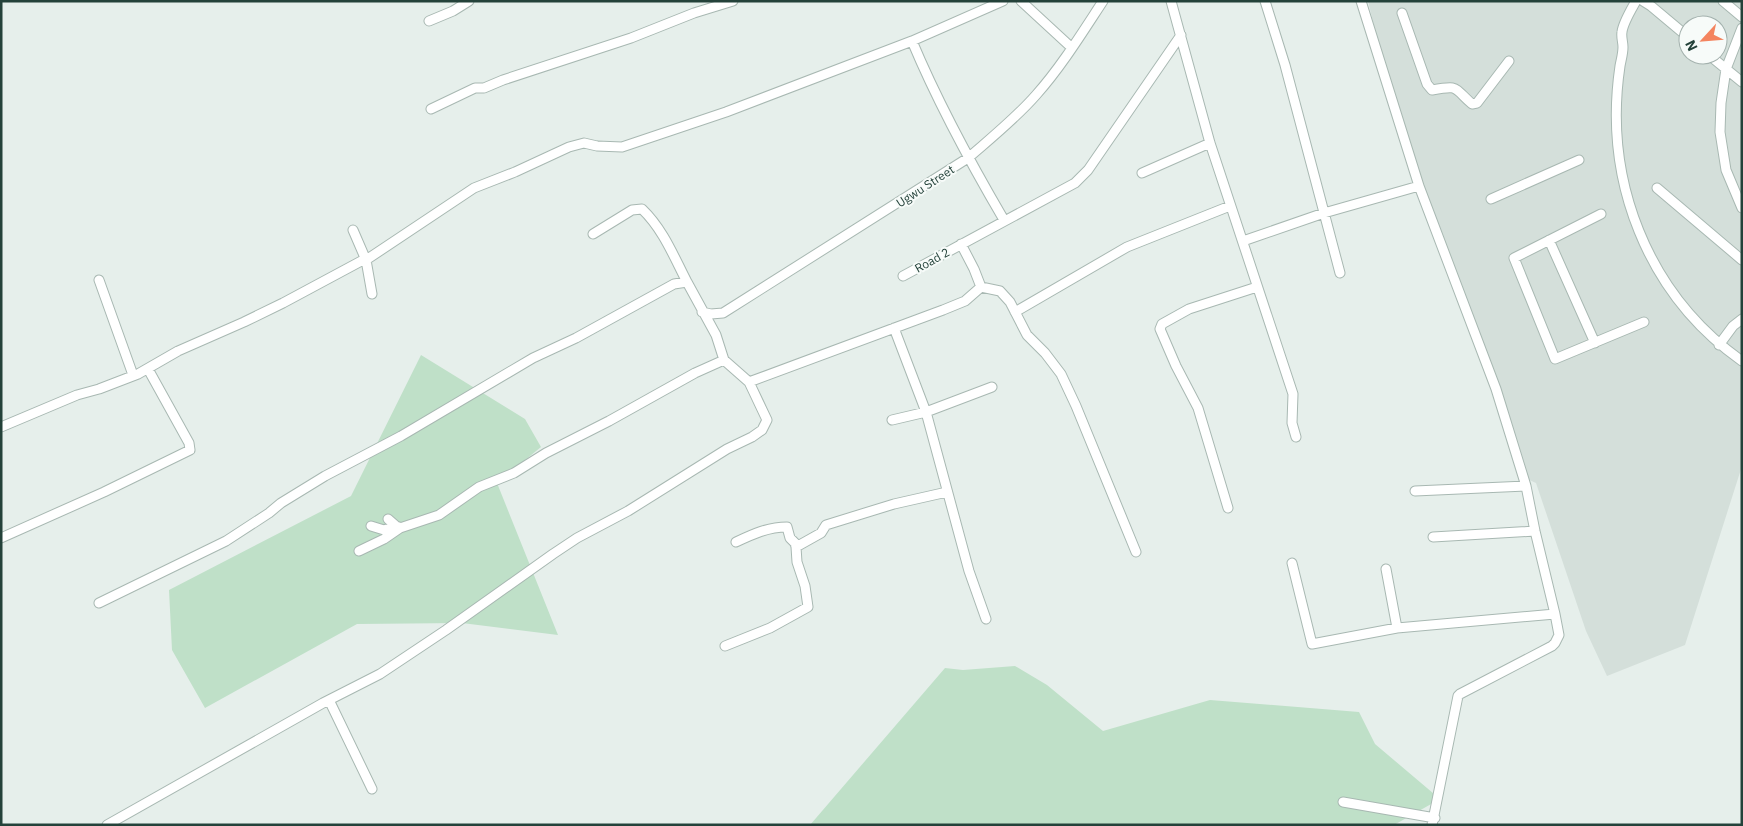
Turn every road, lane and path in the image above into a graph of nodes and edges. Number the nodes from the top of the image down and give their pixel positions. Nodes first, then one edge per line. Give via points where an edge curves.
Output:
1 (469, 1) edge
2 (733, 1) edge
3 (1003, 1) edge
4 (1021, 1) edge
5 (1103, 1) edge
6 (1171, 1) edge
7 (1265, 1) edge
8 (1362, 1) edge
9 (1636, 1) edge
10 (1643, 1) edge
11 (1722, 1) edge
12 (1402, 13) dead end
13 (1742, 17) edge
14 (429, 21) dead end
15 (1742, 28) edge
16 (1678, 29) edge
17 (1180, 35) junction
18 (912, 41) junction
19 (1072, 48) junction
20 (1509, 61) dead end
21 (1721, 65) edge
22 (1726, 69) junction
23 (1742, 82) edge
24 (431, 109) dead end
25 (1210, 143) junction
26 (968, 158) junction
27 (1579, 160) dead end
28 (1142, 173) dead end
29 (1419, 186) junction
30 (1657, 188) dead end
31 (1491, 199) dead end
32 (1230, 206) junction
33 (1742, 208) edge
34 (1324, 213) junction
35 (1601, 214) dead end
36 (1004, 220) junction
37 (353, 230) dead end
38 (593, 234) dead end
39 (1548, 240) junction
40 (1243, 241) junction
41 (961, 244) junction
42 (366, 260) junction
43 (1742, 260) edge
44 (1340, 273) dead end
45 (903, 276) dead end
46 (99, 280) dead end
47 (687, 282) junction
48 (981, 287) junction
49 (1257, 287) junction
50 (372, 294) dead end
51 (702, 312) junction
52 (1016, 312) junction
53 (1742, 319) edge
54 (1644, 322) dead end
55 (894, 328) junction
56 (1595, 343) junction
57 (1719, 345) junction
58 (724, 360) junction
59 (1742, 361) edge
60 (148, 369) junction
61 (133, 375) junction
62 (749, 382) junction
63 (992, 387) dead end
64 (926, 412) junction
65 (892, 420) dead end
66 (1, 427) edge
67 (1296, 437) dead end
68 (1526, 486) junction
69 (1415, 491) dead end
70 (947, 492) junction
71 (1228, 508) dead end
72 (388, 519) dead end
73 (371, 526) dead end
74 (398, 527) junction
75 (1535, 531) junction
76 (1433, 537) dead end
77 (1, 538) edge
78 (736, 542) dead end
79 (796, 547) junction
80 (359, 551) dead end
81 (1136, 552) dead end
82 (1292, 563) dead end
83 (1386, 569) dead end
84 (99, 603) dead end
85 (1555, 614) junction
86 (986, 619) dead end
87 (1397, 628) junction
88 (725, 646) dead end
89 (329, 700) junction
90 (372, 789) dead end
91 (1343, 802) dead end
92 (1434, 822) edge
93 (107, 825) edge

1 - 14 street
2 - 24 street via 484,88 475,88
3 - 18 street
4 - 19 street
5 - 19 street, Ugwu Street
6 - 17 street
7 - 34 street
8 - 29 street
9 - 57 street via 1622,32 1618,78 1616,128 1622,178 1645,245 1661,275 1690,316
10 - 16 street
11 - 13 street
12 - 20 street via 1432,90 1452,86 1472,104 1477,103
15 - 22 street
17 - 25 street
17 - 36 street, Road 2 via 1082,178
18 - 26 street via 931,87
18 - 42 street via 726,112 622,147 584,143 569,147 474,188
19 - 26 street, Ugwu Street via 1036,96
21 - 22 street
22 - 23 street
22 - 33 street via 1721,103 1722,153
25 - 28 street
25 - 32 street
26 - 36 street
26 - 51 street, Ugwu Street via 723,313
27 - 31 street
29 - 34 street
29 - 68 street via 1496,389
30 - 43 street
32 - 40 street
32 - 52 street via 1127,247
34 - 40 street
34 - 44 street
35 - 39 street
36 - 41 street, Road 2
37 - 42 street
38 - 47 street via 632,210 642,210 665,239
39 - 56 street
39 - 56 street via 1514,258 1555,360
40 - 49 street
41 - 45 street, Road 2
41 - 48 street
42 - 50 street
42 - 60 street via 244,322 178,351
46 - 61 street
47 - 51 street
47 - 84 street via 674,284 533,358 401,436 325,476 226,541
48 - 52 street via 1000,291
48 - 55 street via 965,301
49 - 67 street via 1293,394 1292,423
49 - 71 street via 1189,309 1162,324 1160,329 1198,408
51 - 58 street via 716,335
52 - 81 street via 1027,335 1061,374
53 - 57 street
54 - 56 street
55 - 62 street
55 - 64 street
57 - 59 street
58 - 62 street
58 - 74 street via 514,473 479,487 439,515
60 - 61 street
60 - 77 street via 190,450
61 - 66 street
62 - 89 street via 767,420 762,430 577,538 380,674
63 - 64 street
64 - 65 street
64 - 70 street
68 - 69 street
68 - 75 street
70 - 79 street via 826,525 821,533
70 - 86 street via 968,571
72 - 74 street
73 - 74 street via 380,530
74 - 80 street via 384,539
75 - 76 street
75 - 85 street
78 - 79 street via 774,527 787,527
79 - 88 street via 808,607 770,628
82 - 87 street via 1312,644
83 - 87 street
85 - 87 street
85 - 92 street via 1559,635 1555,643 1458,696
89 - 90 street
89 - 93 street
91 - 92 street

